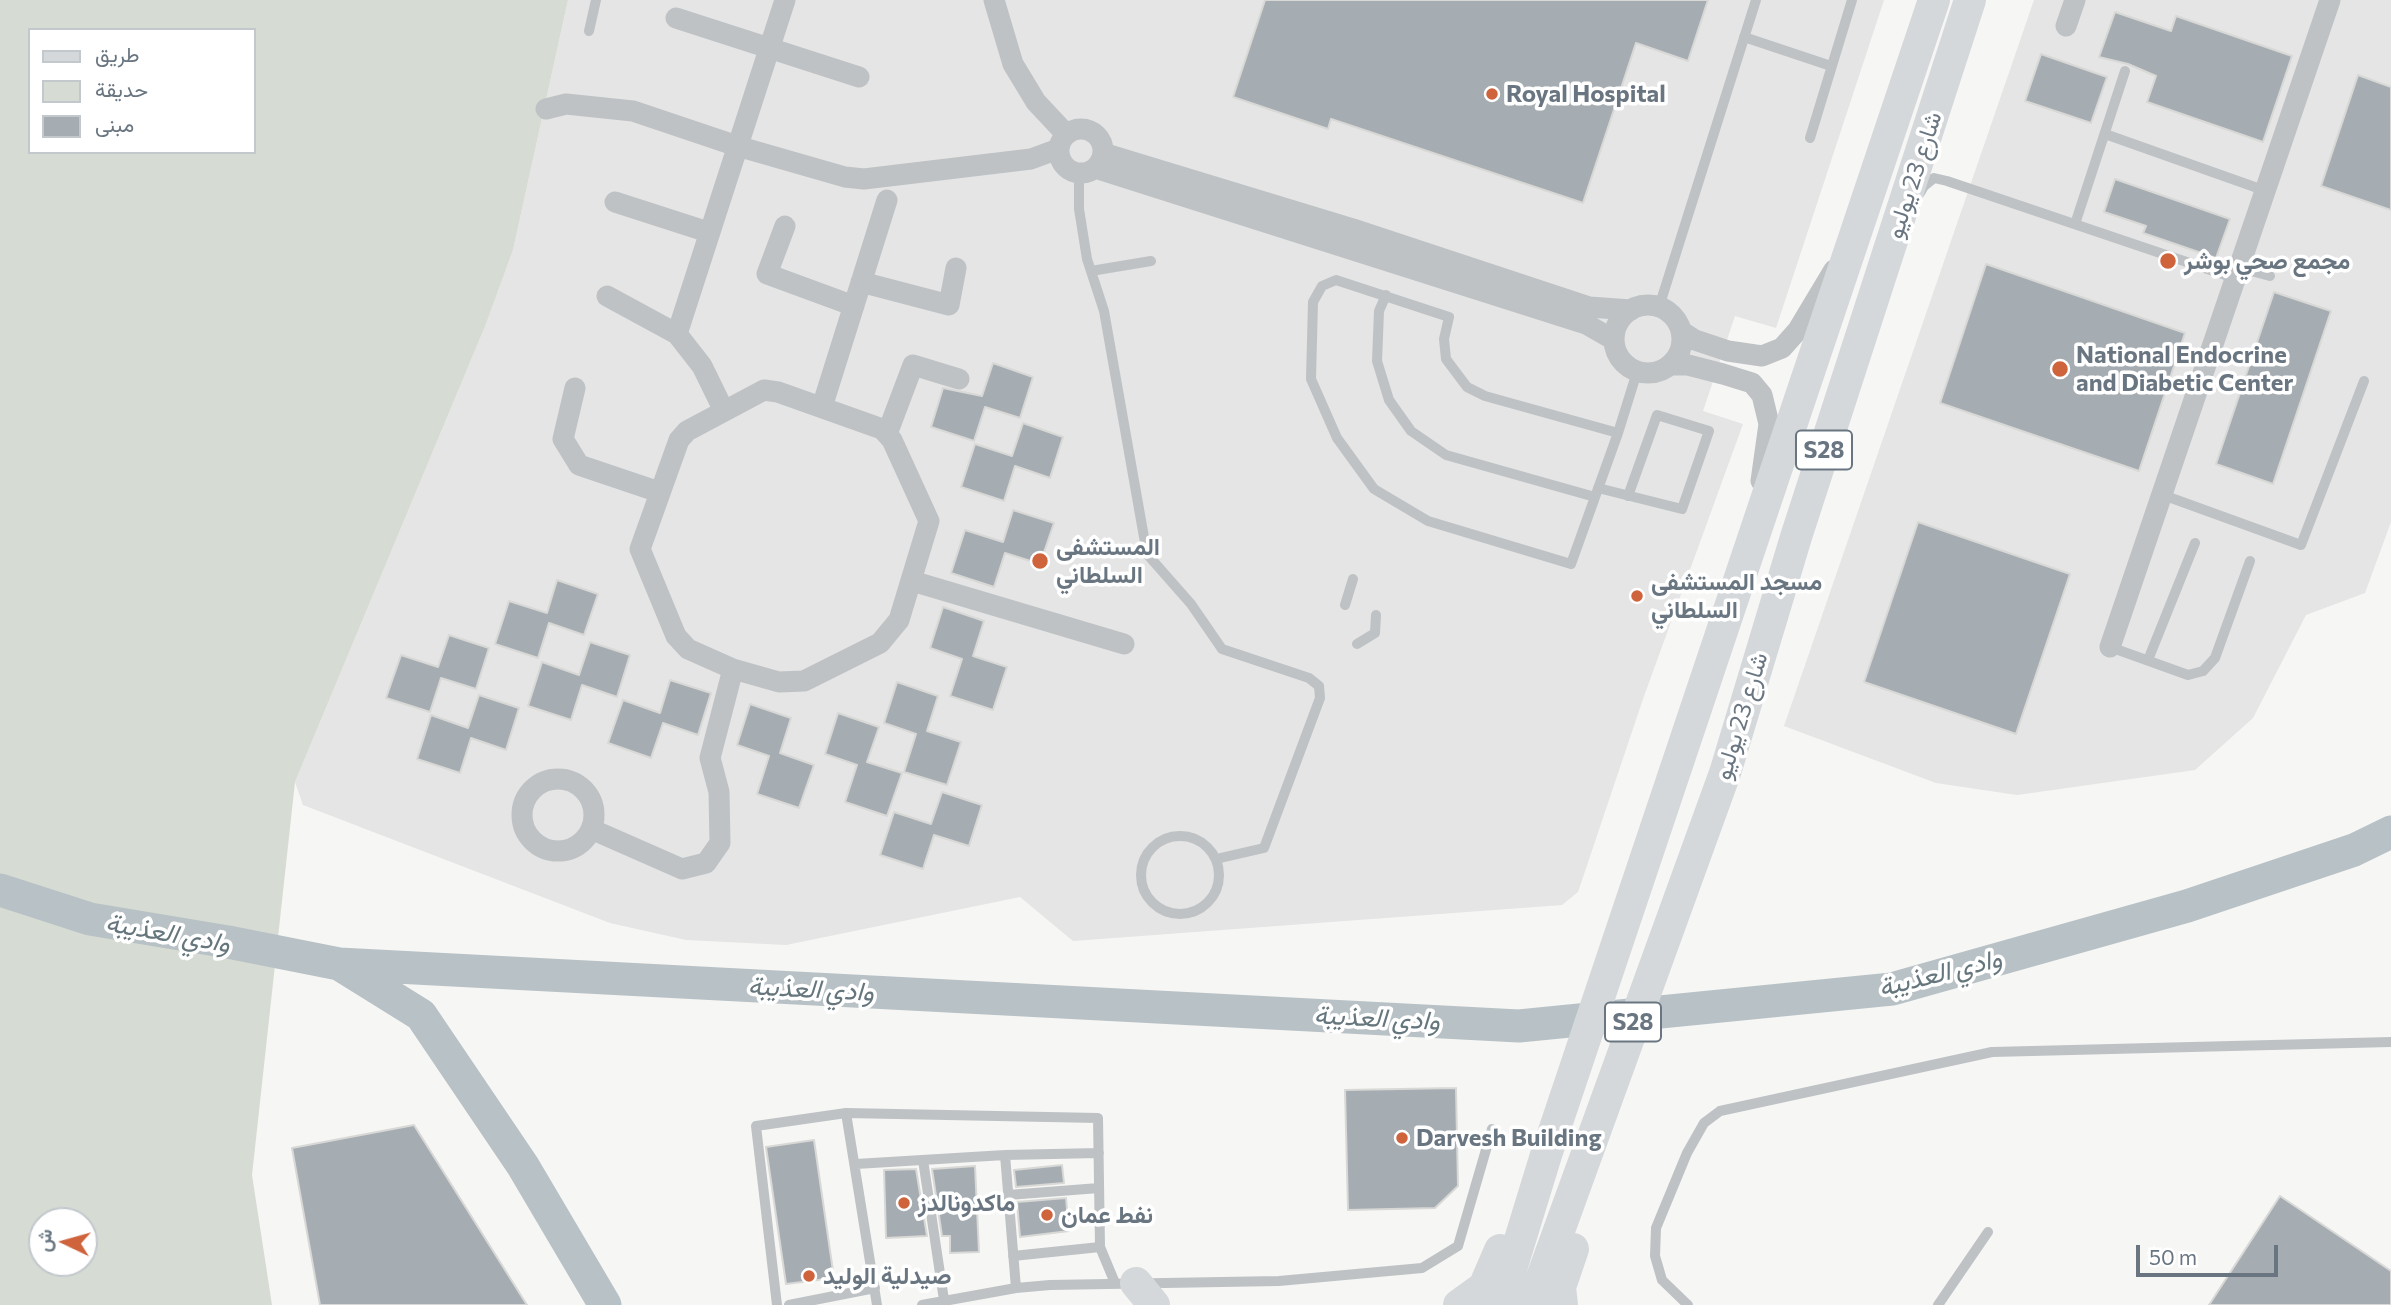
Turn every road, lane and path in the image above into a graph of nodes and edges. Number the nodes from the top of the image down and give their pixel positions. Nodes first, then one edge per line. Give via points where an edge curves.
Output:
1 (596, 0) edge
2 (785, 0) edge
3 (994, 0) edge
4 (1756, 0) edge
5 (1852, 0) edge
6 (1934, 0) edge
7 (1970, 0) edge
8 (1977, 0) edge
9 (2075, 0) edge
10 (2330, 0) edge
11 (676, 19) dead end
12 (2066, 26) dead end
13 (589, 31) dead end
14 (1744, 37) junction
15 (1957, 41) junction
16 (769, 48) junction
17 (1831, 66) junction
18 (2125, 71) dead end
19 (859, 78) dead end
20 (546, 109) dead end
21 (2105, 134) junction
22 (1810, 138) dead end
23 (1062, 142) junction
24 (737, 146) junction
25 (1092, 165) junction
26 (2266, 191) junction
27 (887, 200) dead end
28 (615, 202) dead end
29 (2075, 224) junction
30 (785, 226) dead end
31 (708, 232) junction
32 (1850, 244) junction
33 (1152, 261) dead end
34 (956, 268) dead end
35 (1091, 271) junction
36 (2238, 274) junction
37 (2270, 276) dead end
38 (861, 282) junction
39 (1386, 295) junction
40 (607, 296) dead end
41 (854, 306) junction
42 (1659, 307) junction
43 (1871, 307) junction
44 (1631, 310) junction
45 (1681, 331) junction
46 (677, 334) junction
47 (1614, 340) junction
48 (1670, 365) junction
49 (1637, 372) junction
50 (959, 379) dead end
51 (2364, 381) dead end
52 (575, 388) dead end
53 (822, 407) junction
54 (724, 411) junction
55 (1618, 433) junction
56 (887, 434) junction
57 (659, 492) junction
58 (1596, 493) junction
59 (2163, 495) junction
60 (1628, 496) junction
61 (2195, 544) dead end
62 (1751, 549) junction
63 (2250, 561) dead end
64 (1353, 579) dead end
65 (912, 580) junction
66 (1345, 605) dead end
67 (1376, 615) dead end
68 (1124, 644) dead end
69 (1357, 644) dead end
70 (2110, 647) joint
71 (2148, 660) junction
72 (733, 669) junction
73 (591, 830) dead end
74 (1216, 859) junction
75 (2391, 1042) edge
76 (846, 1113) junction
77 (1556, 1126) junction
78 (1492, 1129) dead end
79 (1588, 1145) junction
80 (1099, 1153) junction
81 (1005, 1155) junction
82 (923, 1160) junction
83 (856, 1164) junction
84 (1099, 1188) junction
85 (1008, 1195) junction
86 (1989, 1232) dead end
87 (1100, 1247) junction
88 (1013, 1256) junction
89 (875, 1288) junction
90 (1016, 1288) junction
91 (1135, 1290) edge
92 (944, 1300) junction
93 (777, 1305) edge
94 (789, 1305) edge
95 (877, 1305) edge
96 (922, 1305) edge
97 (1459, 1305) edge
98 (1500, 1305) edge
99 (1532, 1305) edge
100 (1562, 1305) edge
101 (1688, 1305) edge
102 (1938, 1305) edge

1 - 13 lane
2 - 16 street
3 - 23 street via 1013,64
4 - 14 lane
5 - 17 lane
6 - 32 main road, شارع 23 يوليو / S28
7 - 15 main road, شارع 23 يوليو / S28
8 - 15 street
9 - 12 street
10 - 26 street
11 - 16 street
14 - 17 lane
14 - 42 lane
15 - 43 main road, شارع 23 يوليو / S28
16 - 19 street
16 - 24 street
17 - 22 lane
18 - 21 lane
20 - 24 street via 566,104 633,111
21 - 26 lane
21 - 29 lane
23 - 24 street via 1031,159 864,179
23 - 25 street via 1061,163
23 - 25 street via 1076,129 1089,130 1100,139
24 - 31 street
25 - 35 lane via 1079,209
25 - 44 street via 1353,229 1589,307
25 - 47 street via 1586,324
26 - 36 street
27 - 38 street
28 - 31 street
29 - 36 lane
29 - 43 lane via 1934,178 1924,186
30 - 41 street via 767,274
31 - 46 street
32 - 45 street via 1798,330 1782,348 1762,356 1728,351 1695,341
32 - 62 main road, شارع 23 يوليو / S28
33 - 35 lane
34 - 38 street via 949,304
35 - 74 lane via 1107,325 1147,554 1191,604 1222,649 1308,678 1319,686 1320,698 1264,848
36 - 37 lane
36 - 59 street
38 - 41 street
39 - 55 lane via 1449,317 1446,359 1467,387
39 - 58 lane via 1379,311 1377,361 1389,400 1411,431 1446,455
39 - 58 lane via 1336,279 1322,286 1313,302 1310,337 1311,379 1337,438 1374,489 1428,521 1572,564
40 - 46 street
41 - 53 street
42 - 44 street
42 - 45 street
43 - 79 main road, شارع 23 يوليو / S28 via 1725,773
44 - 47 street via 1619,323
45 - 48 street via 1680,350
46 - 54 street via 702,366
47 - 49 street via 1621,360
48 - 49 street via 1660,371
48 - 62 street via 1688,365 1752,383 1762,394 1769,424
49 - 55 lane
50 - 56 street via 913,365
51 - 59 lane via 2301,545
52 - 57 street via 563,439 579,465
53 - 54 street via 764,390
53 - 56 street
54 - 57 street via 679,440
55 - 58 lane
56 - 65 street via 929,521
57 - 72 street via 642,538 643,560 676,636 688,649
58 - 60 lane
59 - 70 street
60 - 60 lane via 1682,509 1709,430 1657,415
61 - 71 lane
62 - 77 main road, شارع 23 يوليو / S28
63 - 71 lane via 2215,658 2203,671 2188,675
64 - 66 lane
65 - 68 street
65 - 72 street via 899,620 880,643 821,673 804,681 779,682
67 - 69 lane via 1375,633
70 - 71 lane
72 - 73 street via 710,758 719,792 720,843 706,863 682,869
74 - 74 lane via 1200,840 1175,835 1163,839 1145,855 1140,880 1144,892 1164,911 1190,913 1202,907 1217,886
75 - 101 lane via 1992,1052 1720,1111 1704,1124 1687,1153 1657,1228 1655,1255 1662,1280
76 - 80 lane via 1098,1118
76 - 83 lane
76 - 93 lane via 756,1126
77 - 97 main road via 1540,1143 1491,1275 1478,1293
77 - 98 main road, شارع 23 يوليو / S28
78 - 91 lane via 1458,1246 1422,1268
79 - 99 main road, شارع 23 يوليو / S28
79 - 100 main road via 1591,1196 1560,1287
80 - 81 lane
80 - 84 lane
81 - 82 lane
81 - 85 lane
82 - 83 lane
82 - 92 lane
83 - 89 lane
84 - 85 lane
84 - 87 lane
85 - 88 lane
86 - 102 lane
87 - 88 lane
87 - 91 lane
88 - 90 lane
89 - 94 lane
89 - 95 lane
90 - 91 lane
90 - 92 lane
92 - 96 lane

